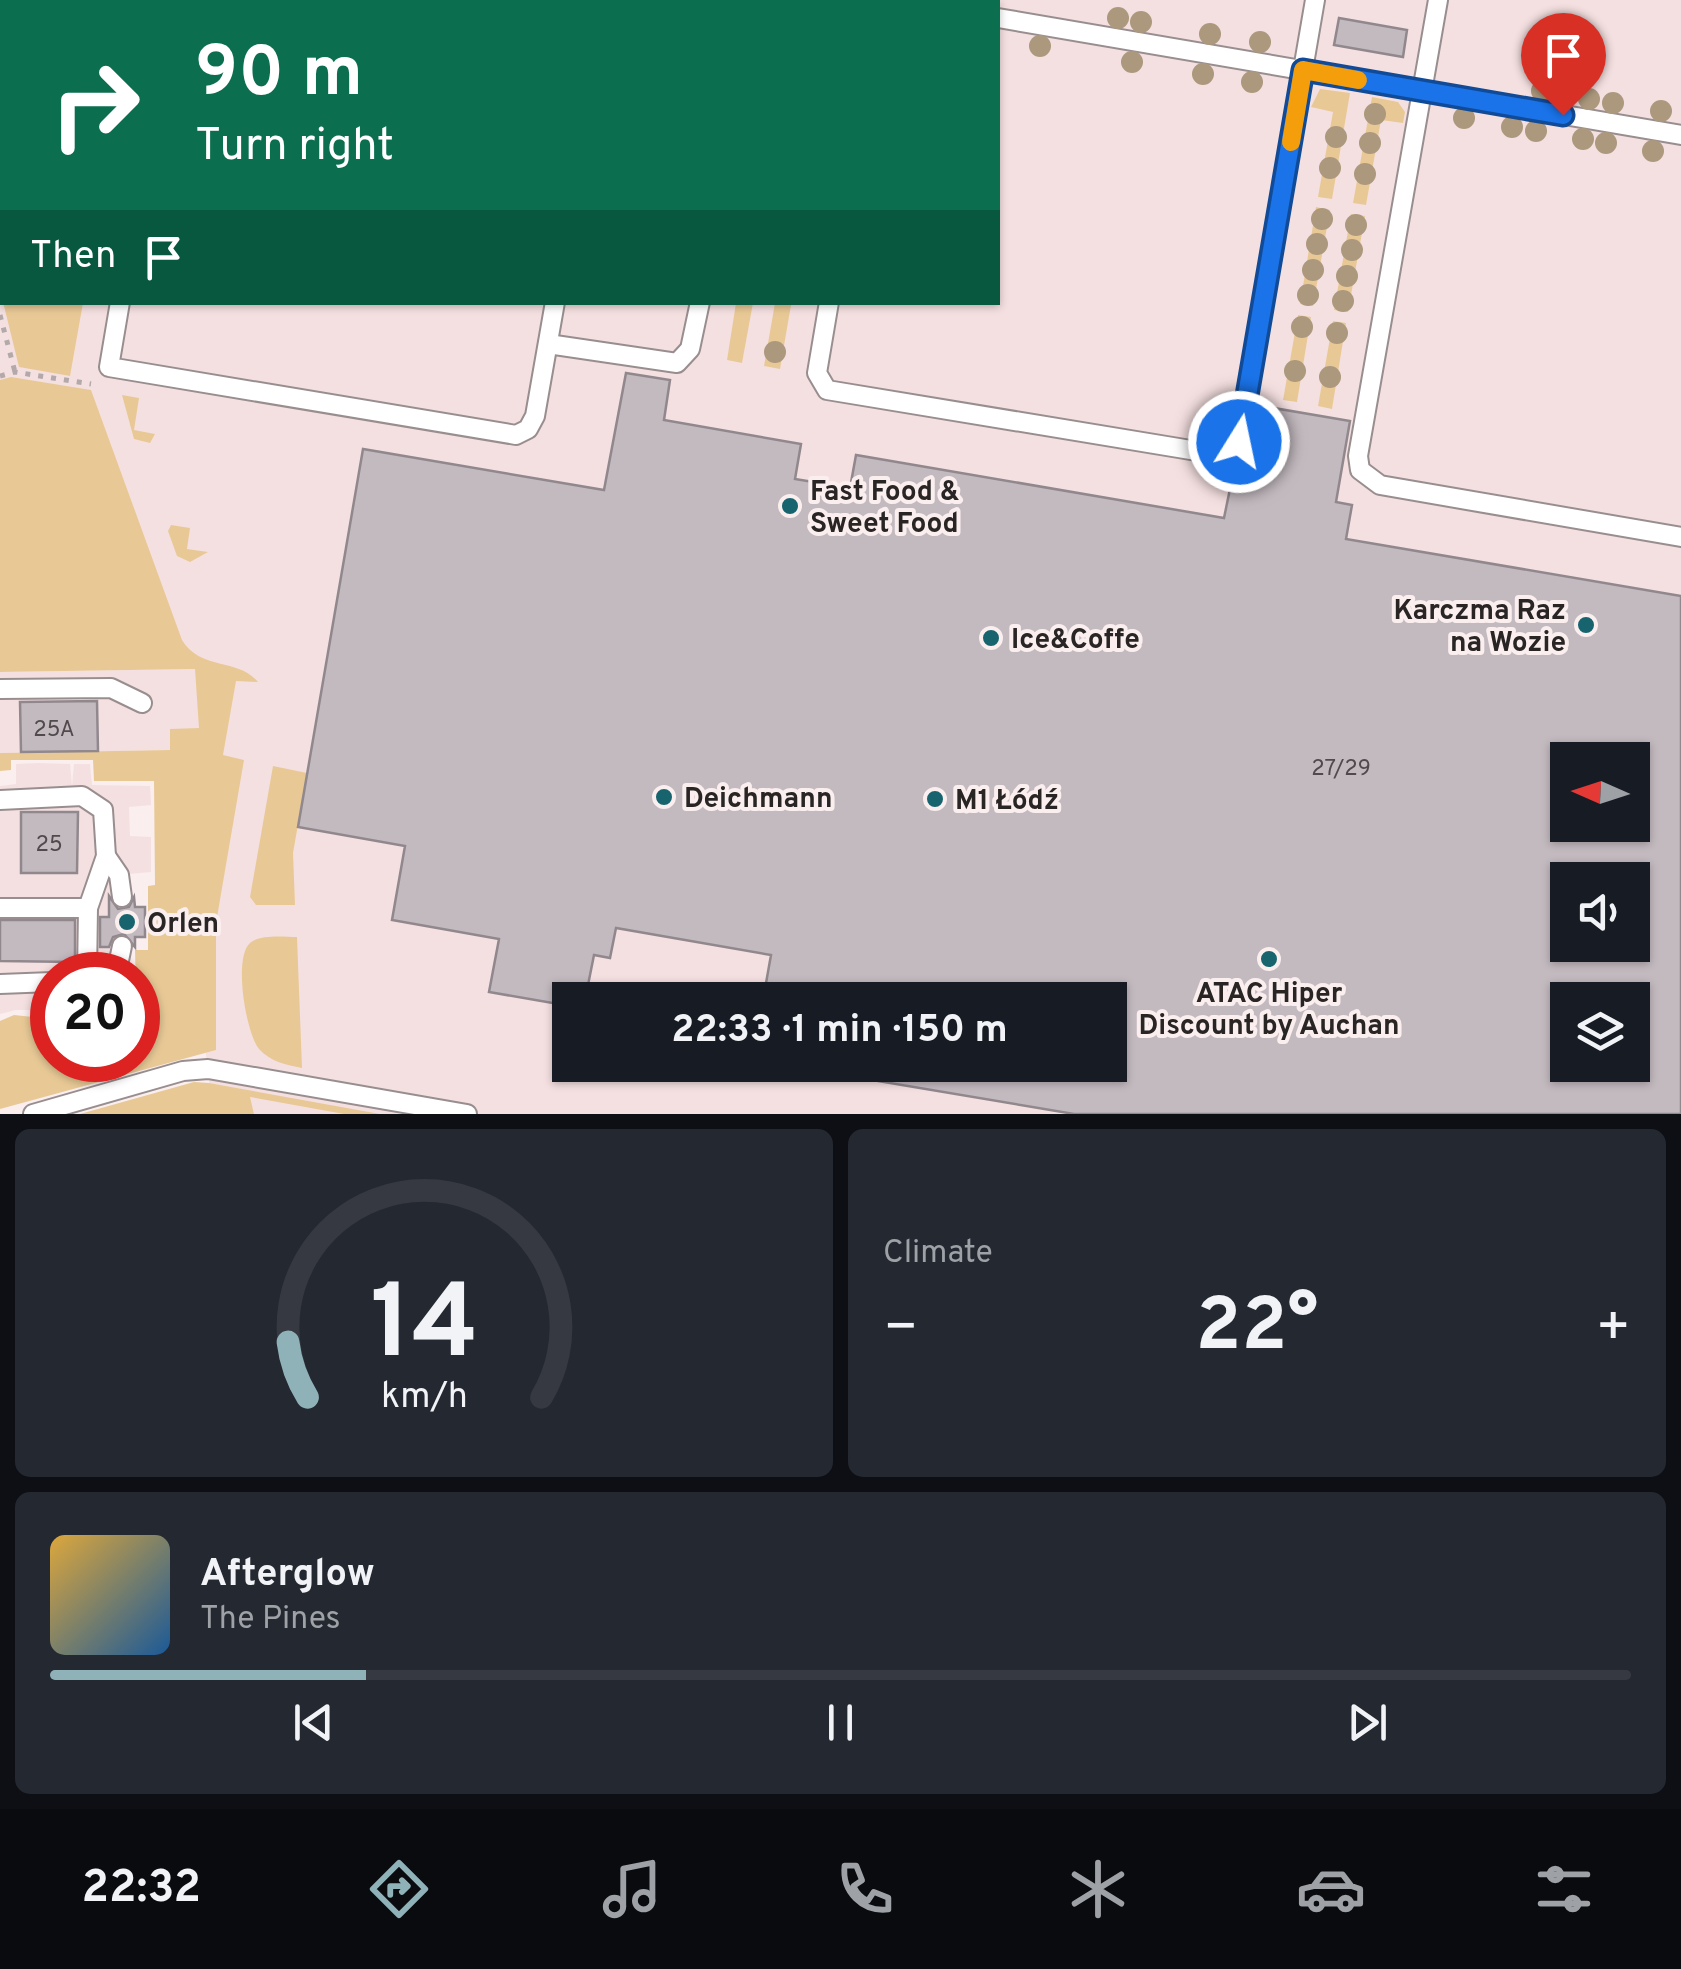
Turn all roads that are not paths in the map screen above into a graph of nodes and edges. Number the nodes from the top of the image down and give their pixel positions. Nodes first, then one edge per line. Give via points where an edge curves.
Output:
1 (1315, 0) edge
2 (1438, 0) edge
3 (1000, 18) edge
4 (1303, 70) junction
5 (1422, 91) junction
6 (1681, 135) edge
7 (119, 305) edge
8 (554, 305) edge
9 (699, 305) edge
10 (828, 305) edge
11 (548, 344) junction
12 (1681, 537) edge
13 (0, 689) edge
14 (142, 703) dead end
15 (0, 800) edge
16 (106, 856) junction
17 (122, 897) dead end
18 (0, 908) edge
19 (88, 908) junction
20 (122, 946) dead end
21 (88, 952) edge
22 (122, 952) edge
23 (30, 983) edge
24 (0, 984) edge
25 (33, 1114) edge
26 (467, 1114) edge

1 - 4 lane
2 - 5 lane
3 - 4 lane
4 - 5 lane
4 - 10 lane via 1239,442 1227,456 828,390 817,373
5 - 6 lane
5 - 12 lane via 1360,470 1380,485
7 - 11 lane via 108,368 509,435 532,423
8 - 11 lane
9 - 11 lane via 690,349 677,363
13 - 14 lane via 111,688
15 - 16 lane via 90,798 103,810
16 - 17 lane via 119,875
16 - 19 lane
18 - 19 lane
19 - 21 lane
20 - 22 lane
23 - 24 lane
25 - 26 lane via 208,1069

